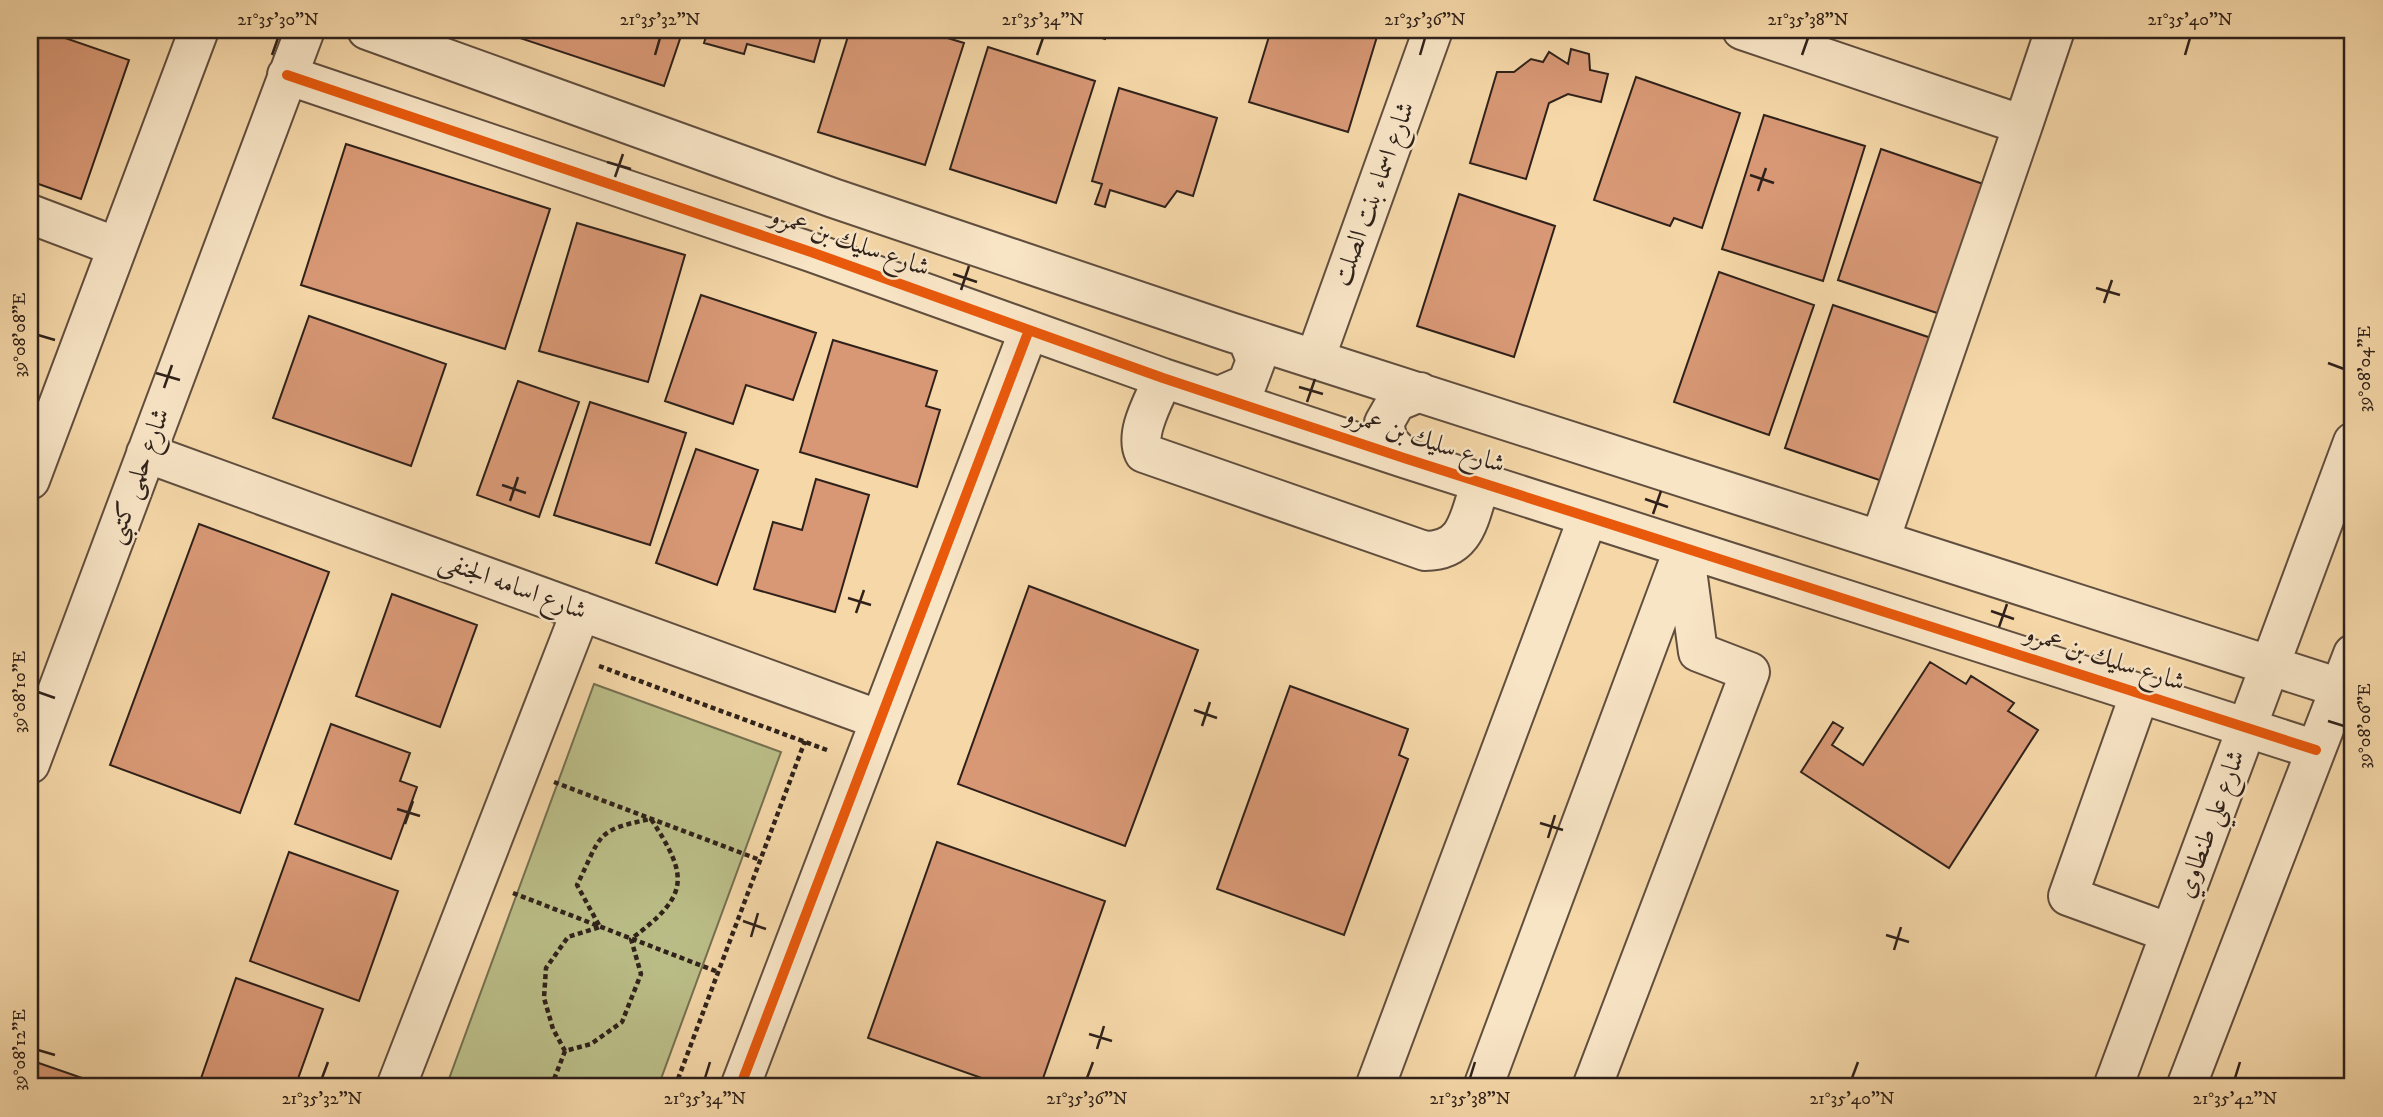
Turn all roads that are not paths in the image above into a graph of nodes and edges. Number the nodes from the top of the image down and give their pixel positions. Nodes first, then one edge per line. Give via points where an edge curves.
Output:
1 (199, 30) edge
2 (305, 30) edge
3 (367, 30) edge
4 (1433, 30) edge
5 (1742, 30) edge
6 (2055, 30) edge
7 (288, 75) junction
8 (2023, 125) junction
9 (30, 214) edge
10 (117, 247) junction
11 (1029, 330) junction
12 (1247, 338) junction
13 (1315, 359) junction
14 (1163, 378) junction
15 (1420, 392) junction
16 (1219, 396) junction
17 (2353, 442) edge
18 (146, 453) junction
19 (1404, 458) junction
20 (30, 481) edge
21 (1481, 482) junction
22 (1588, 517) junction
23 (1880, 540) junction
24 (1684, 548) junction
25 (582, 611) junction
26 (2270, 665) junction
27 (2347, 671) edge
28 (2140, 693) junction
29 (880, 720) junction
30 (2247, 728) junction
31 (2316, 750) junction
32 (30, 764) edge
33 (2171, 933) junction
34 (396, 1087) edge
35 (740, 1087) edge
36 (1375, 1087) edge
37 (1483, 1087) edge
38 (1592, 1087) edge
39 (2113, 1087) edge
40 (2186, 1087) edge

1 - 10 street
2 - 7 street, شارع حلمى كتبى
3 - 12 street, شارع سليك بن عمرو via 833,198
4 - 13 street, شارع اسماء بنت الصلت
5 - 8 street
6 - 8 street
7 - 11 street, شارع سليك بن عمرو
7 - 18 street, شارع حلمى كتبى
8 - 23 street
9 - 10 street
10 - 20 street
11 - 14 street, شارع سليك بن عمرو
11 - 29 street
12 - 13 street, شارع سليك بن عمرو
12 - 16 street via 1256,360 1247,384
13 - 15 street, شارع سليك بن عمرو
14 - 16 street, شارع سليك بن عمرو
14 - 21 street via 1141,435 1144,453 1425,551 1442,551 1461,539
15 - 19 street via 1396,402 1384,423 1388,441
15 - 23 street, شارع سليك بن عمرو
16 - 19 street, شارع سليك بن عمرو
17 - 26 street, شارع علي طنطاوي
18 - 25 street, شارع اسامه الجنفى
18 - 32 street, شارع حلمى كتبى
19 - 21 street, شارع سليك بن عمرو
21 - 22 street, شارع سليك بن عمرو
22 - 24 street, شارع سليك بن عمرو
22 - 36 street
23 - 26 street, شارع سليك بن عمرو
24 - 28 street, شارع سليك بن عمرو
24 - 37 street
24 - 38 street via 1698,652 1750,672
25 - 29 street, شارع اسامه الجنفى
25 - 34 street
26 - 27 street, شارع سليك بن عمرو
26 - 30 street, شارع علي طنطاوي
27 - 31 street
28 - 30 street, شارع سليك بن عمرو
28 - 33 street via 2068,897
29 - 35 street
30 - 31 street, شارع سليك بن عمرو
30 - 33 street, شارع علي طنطاوي
31 - 40 street
33 - 39 street, شارع علي طنطاوي

